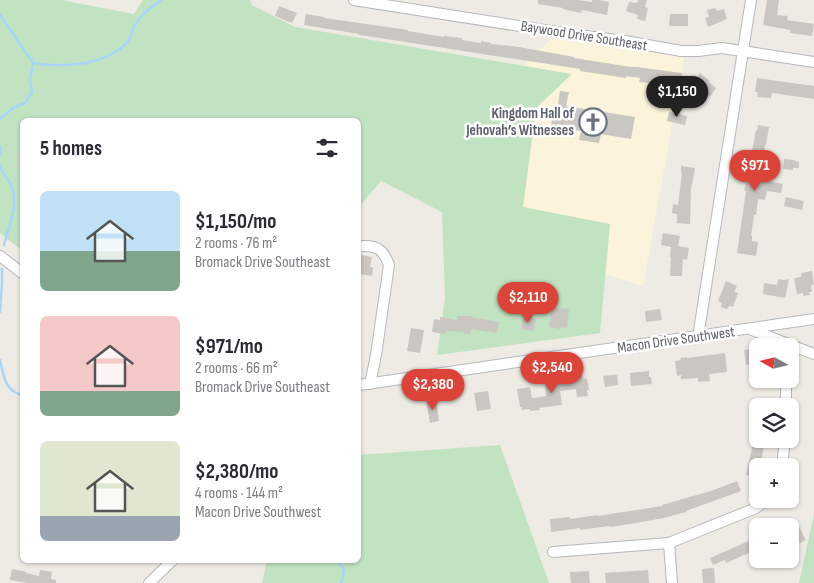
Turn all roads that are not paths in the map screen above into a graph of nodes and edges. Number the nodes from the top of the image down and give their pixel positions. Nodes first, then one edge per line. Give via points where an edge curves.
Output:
1 (354, 0) edge
2 (751, 0) edge
3 (743, 51) junction
4 (814, 62) edge
5 (362, 246) dead end
6 (0, 256) edge
7 (20, 271) edge
8 (814, 320) edge
9 (750, 330) junction
10 (698, 337) junction
11 (769, 338) edge
12 (799, 349) edge
13 (814, 354) edge
14 (370, 384) junction
15 (361, 385) edge
16 (756, 508) edge
17 (669, 543) junction
18 (553, 552) dead end
19 (169, 563) edge
20 (149, 583) edge
21 (672, 583) edge

1 - 3 street, Baywood Drive Southeast via 681,51 722,48
2 - 3 street
3 - 4 street, Baywood Drive Southeast
3 - 10 street
5 - 14 street via 378,249 389,265
6 - 7 street
8 - 9 street, Macon Drive Southwest
9 - 10 street, Macon Drive Southwest
9 - 11 street
10 - 14 street, Macon Drive Southwest
12 - 13 street
14 - 15 street, Macon Drive Southwest
16 - 17 street
17 - 18 street
17 - 21 street
19 - 20 street

